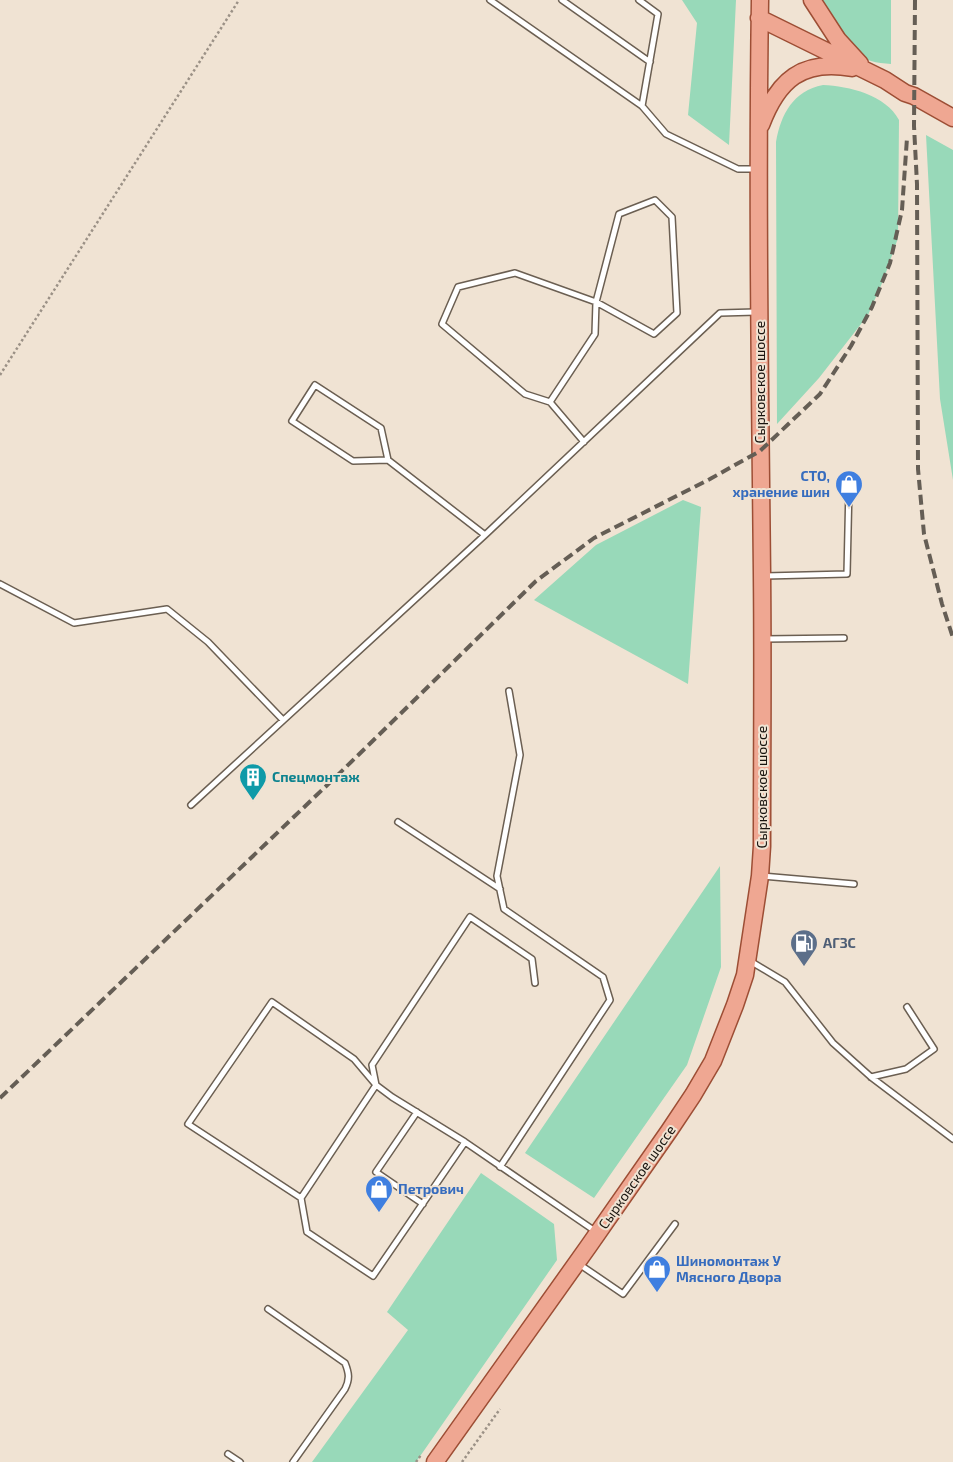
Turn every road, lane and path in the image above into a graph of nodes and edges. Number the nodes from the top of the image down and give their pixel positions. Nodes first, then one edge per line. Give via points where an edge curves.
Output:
1 (239, 0) edge
2 (490, 0) edge
3 (562, 0) edge
4 (639, 0) edge
5 (760, 0) edge
6 (812, 0) edge
7 (759, 18) junction
8 (650, 62) junction
9 (867, 71) junction
10 (642, 106) junction
11 (953, 118) edge
12 (759, 132) junction
13 (759, 169) junction
14 (596, 302) junction
15 (759, 312) junction
16 (0, 375) edge
17 (550, 402) junction
18 (584, 442) junction
19 (388, 460) junction
20 (849, 486) dead end
21 (485, 535) junction
22 (762, 576) junction
23 (0, 584) edge
24 (844, 638) dead end
25 (762, 639) junction
26 (510, 690) dead end
27 (283, 720) junction
28 (191, 805) dead end
29 (398, 822) dead end
30 (760, 876) junction
31 (854, 884) dead end
32 (500, 889) junction
33 (748, 960) junction
34 (536, 983) dead end
35 (907, 1007) dead end
36 (871, 1077) junction
37 (376, 1085) junction
38 (417, 1112) junction
39 (953, 1139) edge
40 (464, 1142) junction
41 (500, 1167) junction
42 (301, 1198) junction
43 (423, 1204) junction
44 (675, 1224) dead end
45 (598, 1233) junction
46 (577, 1262) junction
47 (268, 1310) dead end
48 (500, 1409) dead end
49 (228, 1454) dead end
50 (428, 1459) edge
51 (240, 1462) edge
52 (293, 1462) edge
53 (416, 1462) edge
54 (462, 1462) edge

1 - 16 path
2 - 10 lane
3 - 8 lane
4 - 8 lane via 658,14
5 - 7 main road, Сырковское шоссе
6 - 9 main road via 838,40
7 - 9 main road
7 - 12 main road, Сырковское шоссе
8 - 10 lane
9 - 11 main road
9 - 12 main road via 822,66 798,73 778,93
10 - 13 lane via 666,134 738,169
12 - 13 main road, Сырковское шоссе
13 - 15 main road, Сырковское шоссе
14 - 14 lane via 618,214 655,200 672,217 677,313 654,334
14 - 17 lane via 595,334
14 - 17 lane via 515,273 458,287 442,324 525,394
15 - 18 lane via 720,313
15 - 22 main road, Сырковское шоссе
17 - 18 lane
18 - 21 lane
19 - 19 lane via 354,461 292,421 315,385 381,428
19 - 21 lane
20 - 22 lane via 847,574
21 - 27 lane
22 - 25 main road, Сырковское шоссе
23 - 27 lane via 74,623 166,610 208,642
24 - 25 lane
25 - 30 main road, Сырковское шоссе
26 - 32 lane via 520,755 497,876
27 - 28 lane
29 - 32 lane
30 - 31 lane
30 - 33 main road, Сырковское шоссе
32 - 41 lane via 504,909 604,977 610,1000
33 - 36 lane via 785,982 833,1043
33 - 45 main road, Сырковское шоссе via 735,1005 712,1061 693,1095
34 - 37 lane via 532,959 470,917 372,1065
35 - 36 lane via 934,1049 906,1069
36 - 39 lane
37 - 38 lane
37 - 42 lane
37 - 42 lane via 354,1059 272,1002 188,1124
38 - 40 lane
38 - 43 lane via 376,1172
40 - 41 lane
40 - 43 lane
41 - 45 lane
42 - 43 lane via 306,1232 373,1276
44 - 46 lane via 623,1294
45 - 46 main road, Сырковское шоссе
46 - 50 main road, Сырковское шоссе
47 - 52 lane via 345,1363 349,1374 345,1389
48 - 54 path
49 - 51 lane
50 - 53 path

